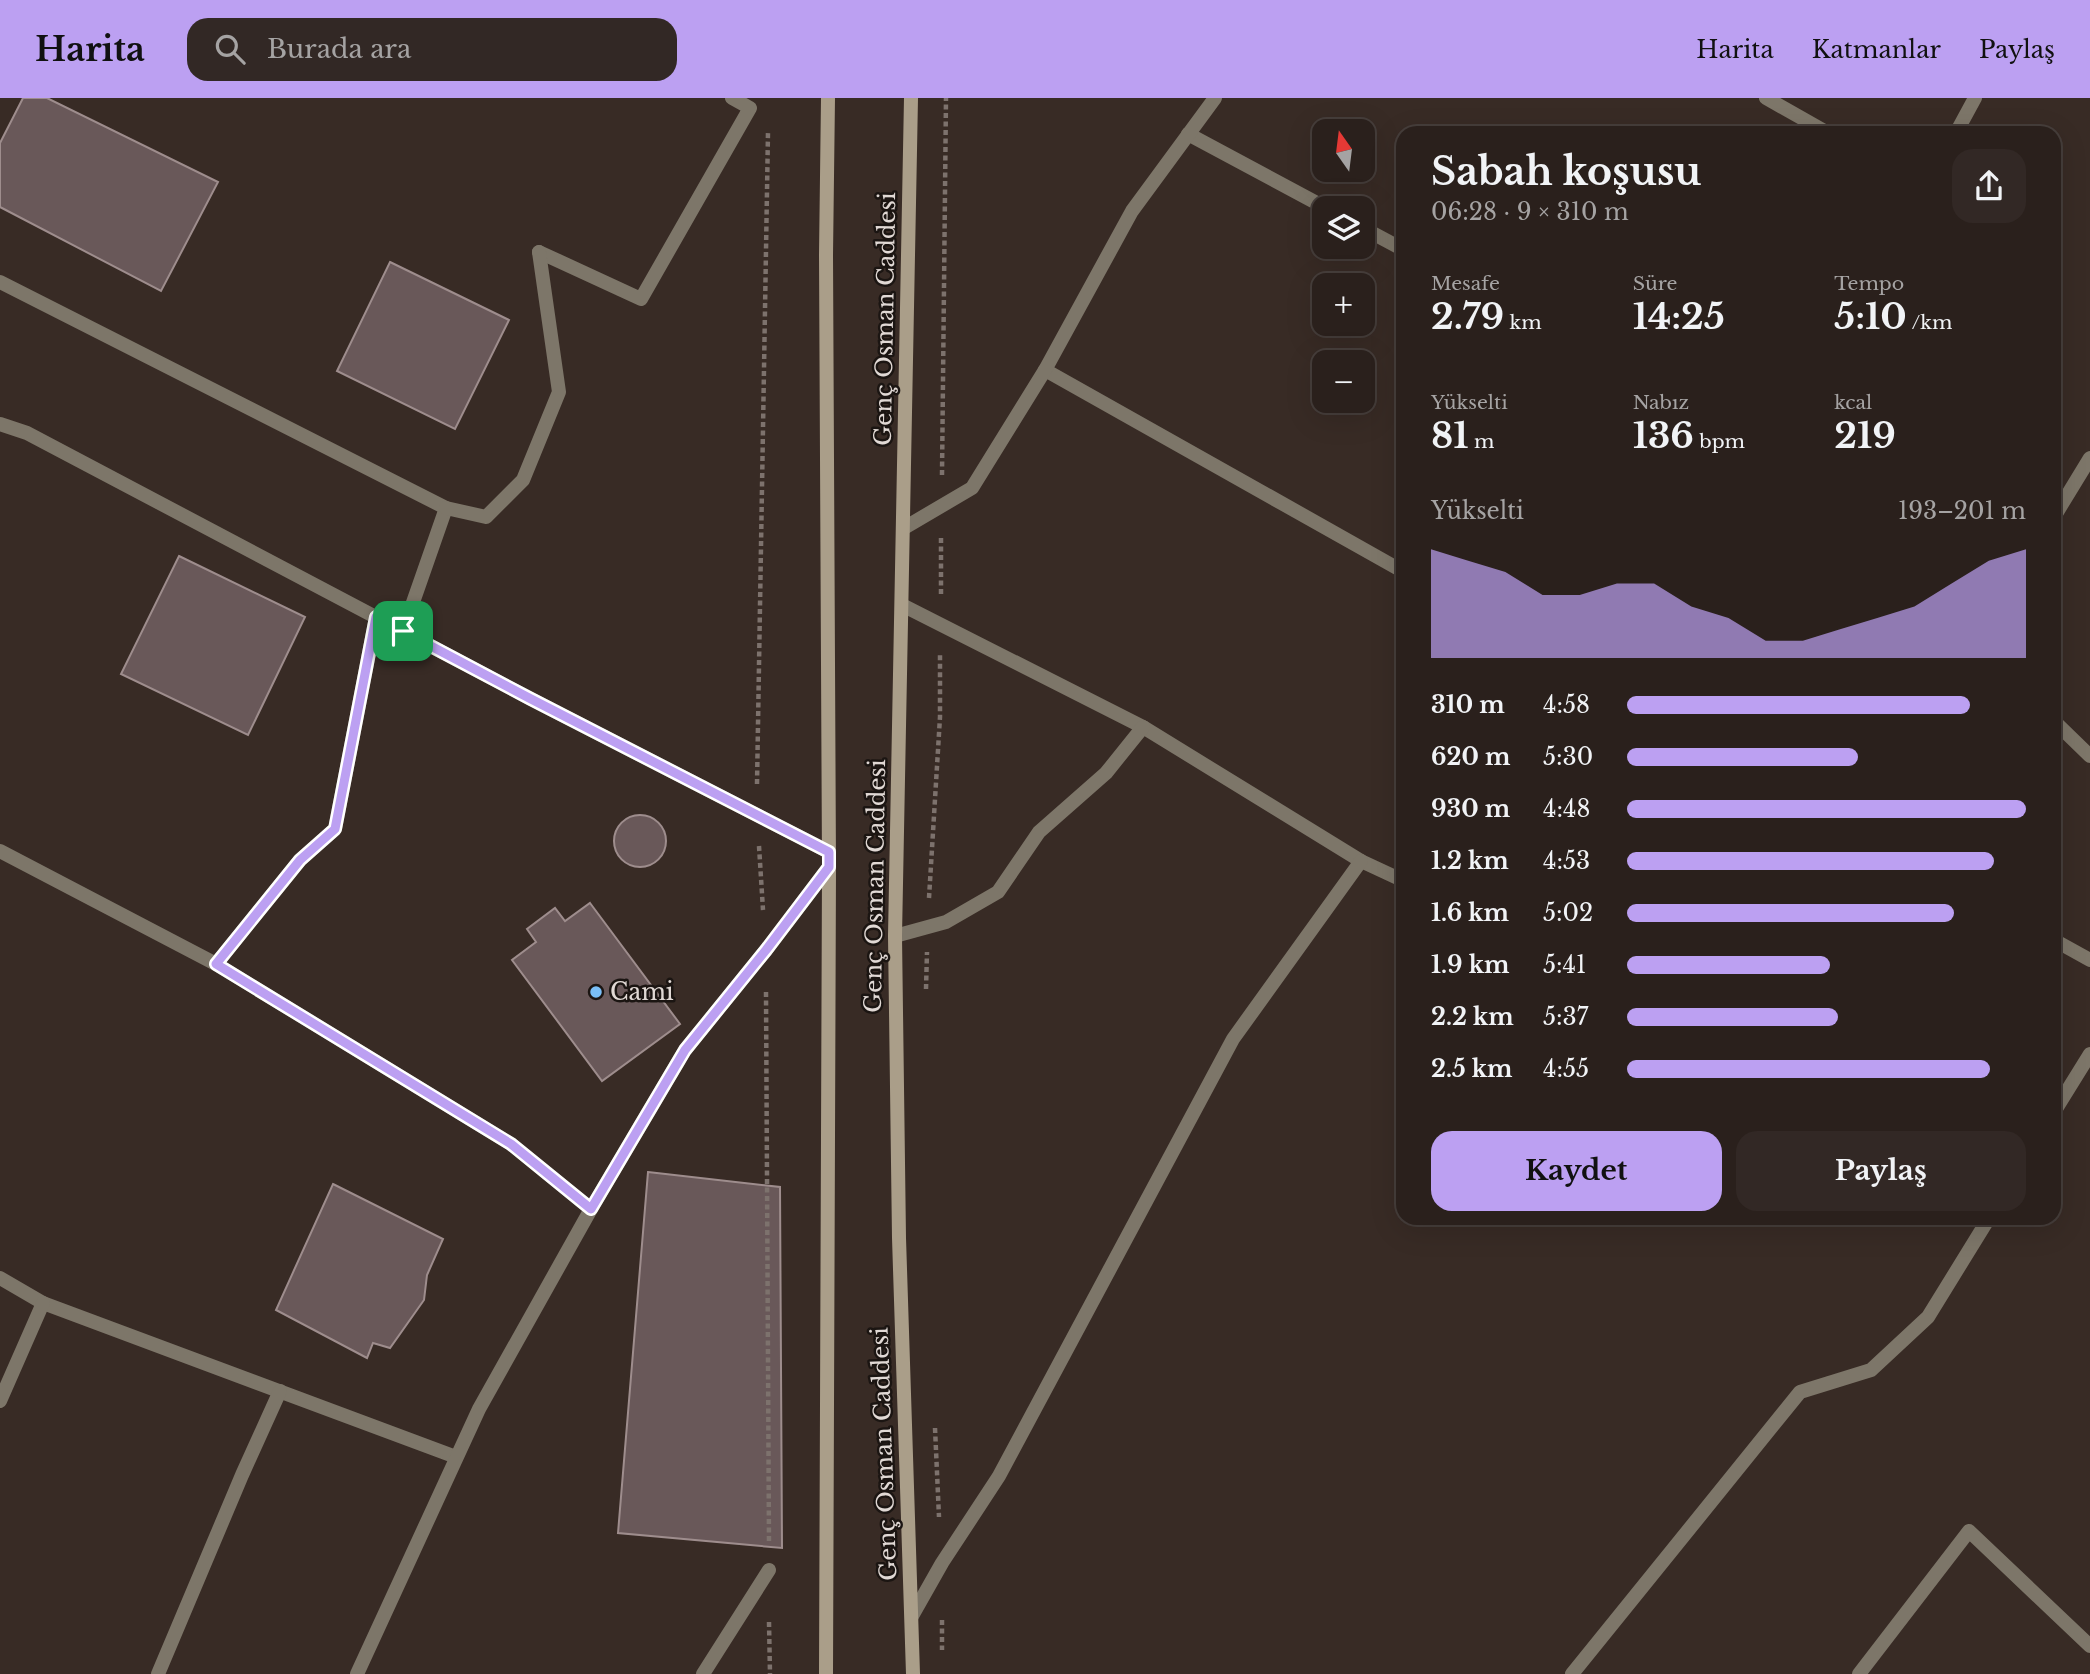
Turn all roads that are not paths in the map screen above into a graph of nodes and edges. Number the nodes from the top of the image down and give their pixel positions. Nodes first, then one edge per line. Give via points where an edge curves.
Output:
1 (732, 98) edge
2 (828, 98) edge
3 (911, 98) edge
4 (1214, 98) edge
5 (1766, 98) edge
6 (1975, 98) edge
7 (1816, 126) edge
8 (1959, 126) edge
9 (1188, 134) junction
10 (1312, 200) edge
11 (1375, 234) edge
12 (1396, 246) edge
13 (0, 282) edge
14 (1045, 370) junction
15 (0, 424) edge
16 (2090, 458) edge
17 (2061, 506) edge
18 (446, 508) junction
19 (904, 528) junction
20 (1396, 567) edge
21 (902, 605) junction
22 (376, 617) junction
23 (403, 631) junction
24 (1143, 727) junction
25 (2061, 728) edge
26 (2090, 756) edge
27 (0, 851) edge
28 (829, 859) junction
29 (1361, 861) junction
30 (1396, 877) edge
31 (895, 936) junction
32 (2061, 944) edge
33 (2090, 960) edge
34 (216, 964) junction
35 (2090, 1054) edge
36 (2061, 1101) edge
37 (591, 1209) junction
38 (1985, 1225) edge
39 (0, 1278) edge
40 (43, 1303) junction
41 (280, 1391) junction
42 (0, 1401) edge
43 (456, 1457) junction
44 (769, 1570) road end
45 (912, 1616) junction
46 (2090, 1646) edge
47 (158, 1674) edge
48 (357, 1674) edge
49 (702, 1674) edge
50 (826, 1674) edge
51 (913, 1674) edge
52 (1572, 1674) edge
53 (1859, 1674) edge

1 - 18 street via 750,108 641,299 539,252 559,392 523,480 486,517
2 - 28 main road, Genç Osman Caddesi
3 - 19 main road, Genç Osman Caddesi
4 - 9 street
5 - 7 street
6 - 8 street
9 - 10 street
9 - 14 street via 1132,211
11 - 12 street
13 - 18 street
14 - 19 street via 972,488
14 - 20 street
15 - 22 street via 27,433
16 - 17 street
18 - 23 street
19 - 21 main road, Genç Osman Caddesi
21 - 24 street
21 - 31 main road, Genç Osman Caddesi
22 - 23 street
22 - 34 street via 335,829 300,860
23 - 28 street via 757,814
24 - 29 street
24 - 31 street via 1105,773 1039,832 998,892 946,922
25 - 26 street
27 - 34 street
28 - 37 street via 766,950 685,1050
28 - 50 main road, Genç Osman Caddesi
29 - 30 street
29 - 45 street via 1233,1039 999,1476
31 - 45 main road, Genç Osman Caddesi via 899,1238
32 - 33 street
34 - 37 street via 511,1144
35 - 36 street
37 - 43 street
38 - 52 street via 1928,1317 1871,1370 1800,1392
39 - 40 street
40 - 41 street
40 - 42 street
41 - 43 street
41 - 47 street
43 - 48 street
44 - 49 street
45 - 51 main road, Genç Osman Caddesi
46 - 53 street via 1969,1531

